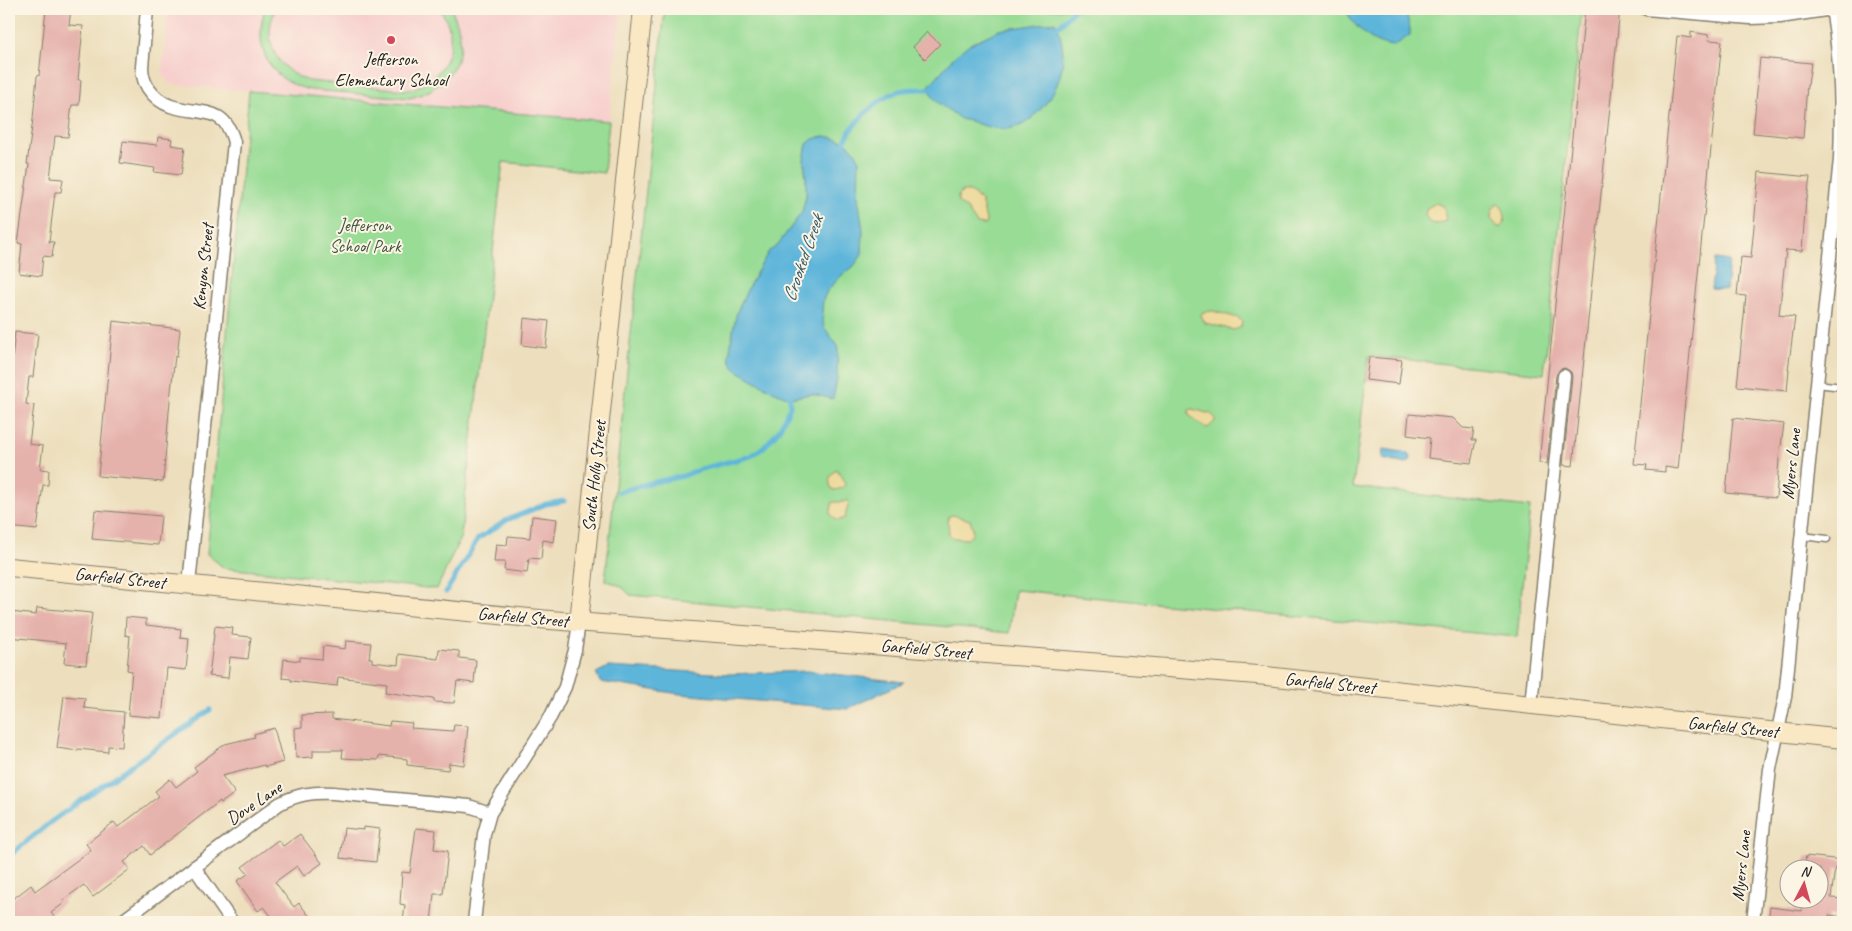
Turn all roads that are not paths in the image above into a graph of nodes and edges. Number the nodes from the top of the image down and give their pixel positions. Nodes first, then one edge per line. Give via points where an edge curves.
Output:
1 (147, 9) edge
2 (643, 9) edge
3 (1646, 9) edge
4 (1832, 9) edge
5 (1730, 13) edge
6 (1840, 183) edge
7 (1564, 376) dead end
8 (1817, 384) junction
9 (1842, 387) edge
10 (1802, 536) junction
11 (1827, 539) dead end
12 (9, 567) edge
13 (189, 584) junction
14 (579, 622) junction
15 (1531, 705) junction
16 (1778, 732) junction
17 (1843, 739) edge
18 (490, 814) junction
19 (194, 867) junction
20 (121, 922) edge
21 (232, 922) edge
22 (474, 922) edge
23 (1753, 922) edge

1 - 13 street, Kenyon Street via 142,74 148,88 170,106 219,117 231,132 234,142
2 - 14 main road, South Holly Street
3 - 5 street
4 - 5 street via 1780,17
4 - 6 street, Myers Lane via 1841,71
6 - 8 street, Myers Lane
7 - 15 street
8 - 9 lane
8 - 10 street, Myers Lane
10 - 11 lane
10 - 16 street, Myers Lane via 1785,697
12 - 13 main road, Garfield Street
13 - 14 main road, Garfield Street
14 - 15 main road, Garfield Street via 1257,675
14 - 18 street, South Holly Street via 565,687 551,716
15 - 16 main road, Garfield Street
16 - 17 main road, Garfield Street
16 - 23 street, Myers Lane via 1770,769
18 - 19 street, Dove Lane via 469,806 314,792 279,804
18 - 22 street, South Holly Street via 484,834
19 - 20 street, Dove Lane
19 - 21 street

